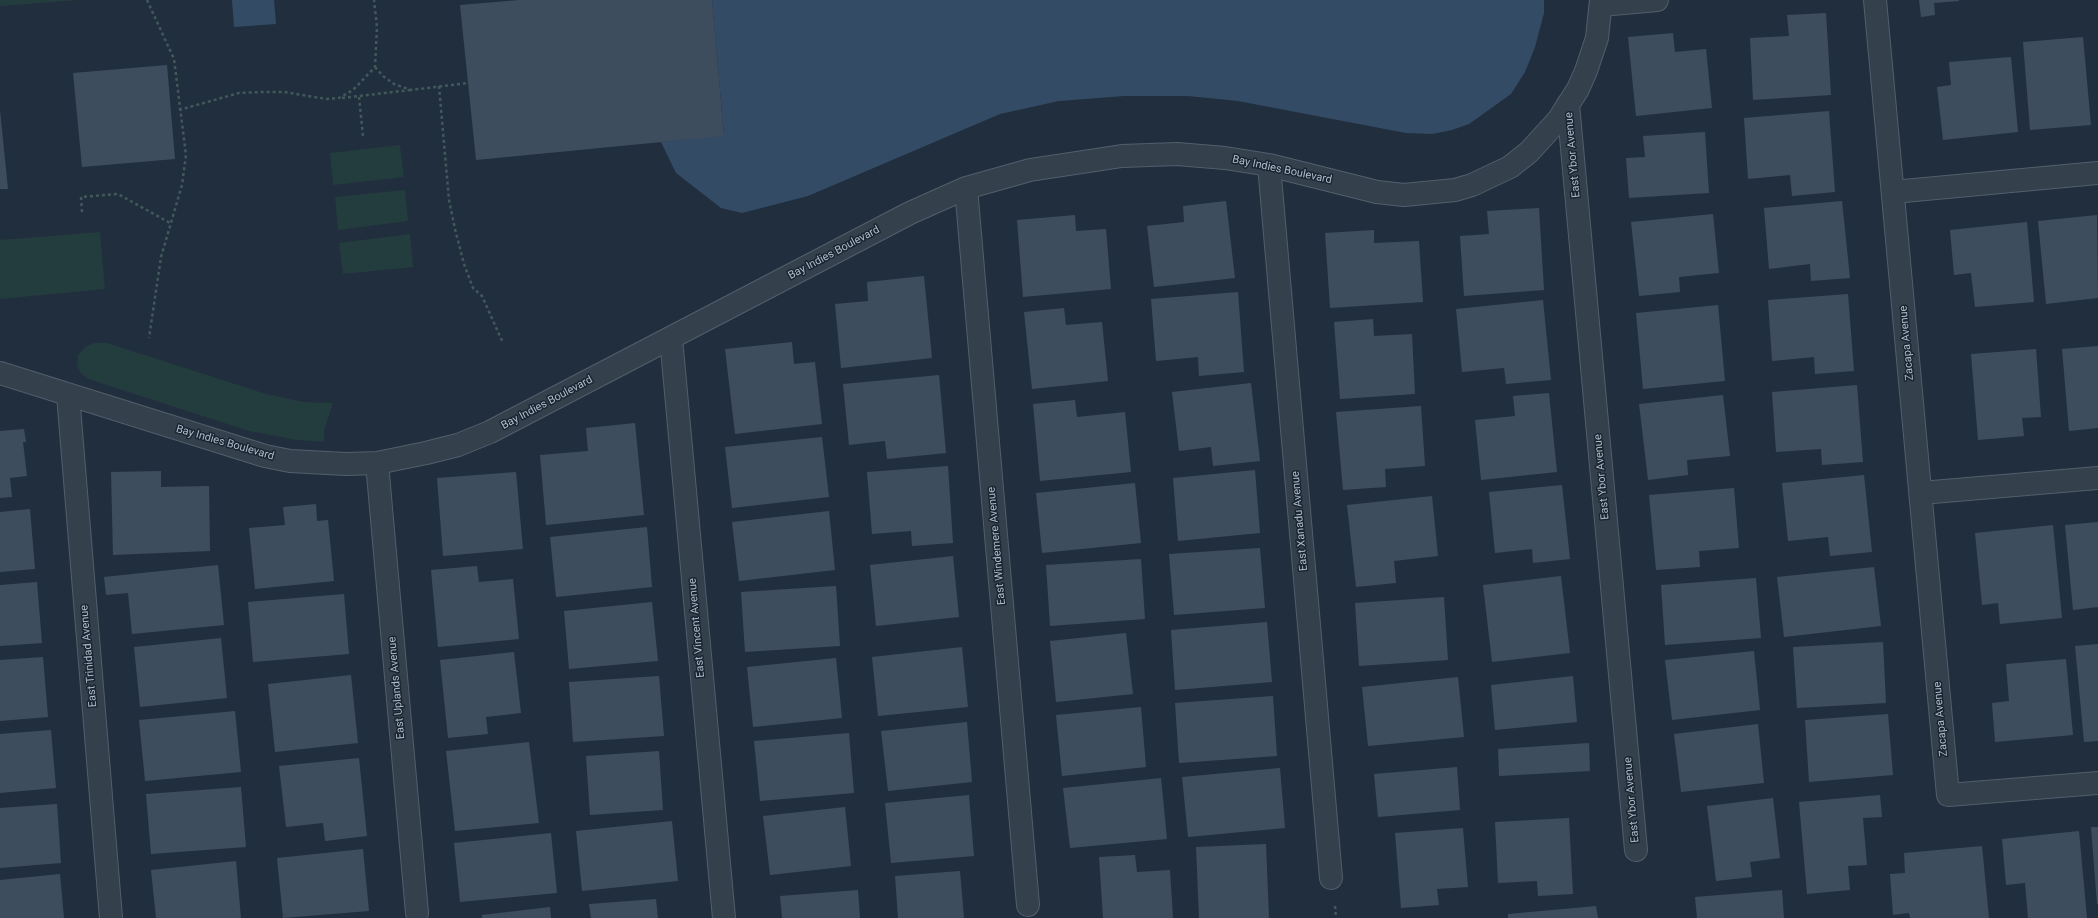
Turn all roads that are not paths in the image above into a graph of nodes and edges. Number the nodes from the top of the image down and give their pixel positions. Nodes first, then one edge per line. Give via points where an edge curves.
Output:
1 (1657, 0) edge
2 (1875, 0) edge
3 (1601, 3) edge
4 (1568, 104) junction
5 (1269, 165) junction
6 (2098, 173) edge
7 (966, 188) junction
8 (1893, 192) junction
9 (671, 338) junction
10 (0, 373) edge
11 (68, 395) junction
12 (377, 463) junction
13 (2098, 478) edge
14 (1921, 493) junction
15 (2098, 783) edge
16 (1636, 850) dead end
17 (1331, 878) dead end
18 (1028, 905) dead end
19 (417, 916) edge
20 (111, 918) edge
21 (724, 918) edge

1 - 3 street, Bay Indies Boulevard
2 - 8 street, Zacapa Avenue
3 - 4 street, Bay Indies Boulevard via 1597,38 1586,71
4 - 5 street, Bay Indies Boulevard via 1548,132 1510,168 1455,190 1404,195 1378,192
4 - 16 street, East Ybor Avenue
5 - 7 street, Bay Indies Boulevard via 1177,154 1122,156 1030,170
5 - 17 street, East Xanadu Avenue
6 - 8 street
7 - 9 street, Bay Indies Boulevard via 910,213
7 - 18 street, East Windemere Avenue
8 - 14 street, Zacapa Avenue
9 - 12 street, Bay Indies Boulevard via 490,432 458,445
9 - 21 street, East Vincent Avenue
10 - 11 street, Bay Indies Boulevard
11 - 12 street, Bay Indies Boulevard via 265,456 315,464
11 - 20 street, East Trinidad Avenue
12 - 19 street, East Uplands Avenue
13 - 14 street
14 - 15 street, Zacapa Avenue via 1948,795

